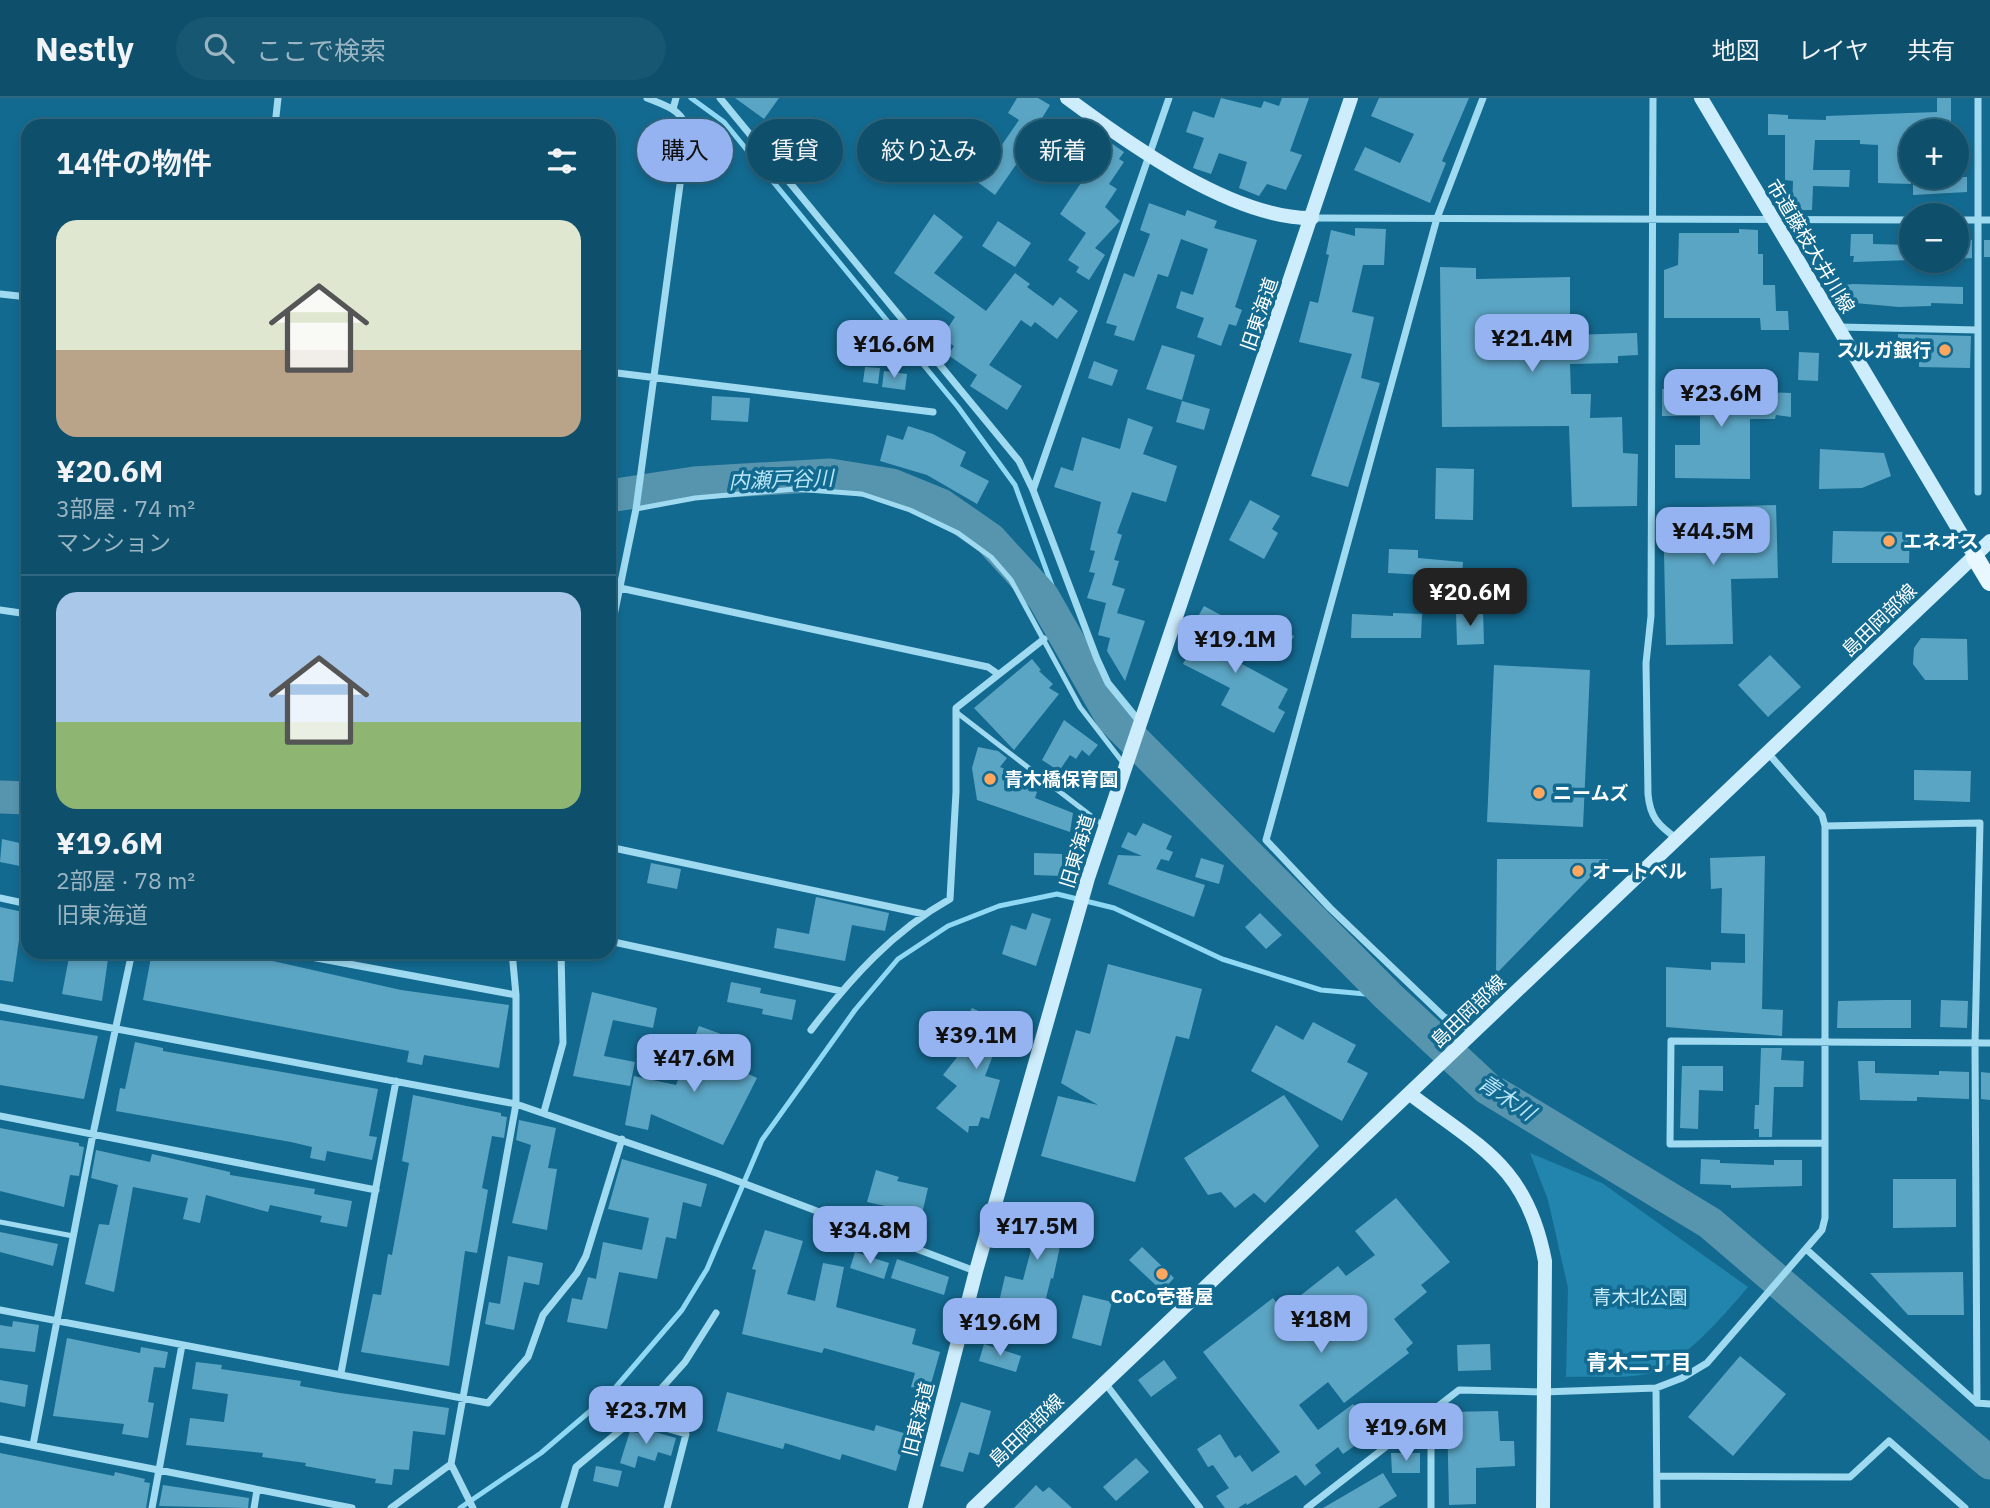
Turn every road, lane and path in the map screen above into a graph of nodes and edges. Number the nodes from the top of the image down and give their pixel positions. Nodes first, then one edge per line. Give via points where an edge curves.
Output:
1 (278, 98) edge
2 (647, 98) edge
3 (676, 98) edge
4 (720, 98) edge
5 (1067, 98) edge
6 (1169, 98) edge
7 (1352, 98) edge
8 (1483, 98) edge
9 (1653, 98) edge
10 (1701, 98) edge
11 (1978, 98) edge
12 (673, 109) junction
13 (276, 119) edge
14 (1149, 156) junction
15 (1312, 218) junction
16 (1437, 218) junction
17 (1771, 219) junction
18 (1652, 220) junction
19 (1899, 220) edge
20 (1969, 220) edge
21 (1978, 220) junction
22 (1990, 220) edge
23 (0, 294) edge
24 (21, 296) edge
25 (1837, 327) junction
26 (1978, 330) junction
27 (616, 373) edge
28 (655, 378) junction
29 (933, 412) dead end
30 (1033, 490) junction
31 (1978, 492) dead end
32 (636, 509) junction
33 (1990, 541) edge
34 (1975, 557) junction
35 (1990, 582) edge
36 (620, 588) junction
37 (616, 607) edge
38 (0, 610) edge
39 (21, 613) edge
40 (1044, 639) junction
41 (998, 674) junction
42 (956, 712) junction
43 (1139, 721) junction
44 (1768, 753) junction
45 (1124, 764) junction
46 (1104, 826) junction
47 (1825, 826) junction
48 (1676, 838) junction
49 (616, 848) edge
50 (0, 898) edge
51 (21, 902) edge
52 (924, 914) junction
53 (616, 943) edge
54 (130, 959) edge
55 (322, 959) edge
56 (513, 959) edge
57 (561, 959) edge
58 (841, 991) junction
59 (516, 995) junction
60 (0, 1007) edge
61 (114, 1029) junction
62 (811, 1030) dead end
63 (1473, 1033) junction
64 (1975, 1043) junction
65 (1990, 1043) edge
66 (1825, 1044) junction
67 (396, 1081) junction
68 (1410, 1094) junction
69 (516, 1104) junction
70 (544, 1112) junction
71 (0, 1116) edge
72 (93, 1133) junction
73 (622, 1139) junction
74 (1825, 1143) junction
75 (376, 1190) junction
76 (0, 1222) edge
77 (74, 1237) junction
78 (1806, 1249) junction
79 (976, 1271) junction
80 (0, 1310) edge
81 (716, 1313) dead end
82 (57, 1320) junction
83 (182, 1345) junction
84 (341, 1373) junction
85 (1105, 1382) junction
86 (1656, 1388) junction
87 (1543, 1392) junction
88 (461, 1398) junction
89 (1977, 1404) junction
90 (1990, 1404) edge
91 (1431, 1412) junction
92 (635, 1419) junction
93 (0, 1439) edge
94 (33, 1445) junction
95 (451, 1464) junction
96 (159, 1469) junction
97 (1657, 1476) junction
98 (257, 1490) junction
99 (152, 1508) edge
100 (254, 1508) edge
101 (352, 1508) edge
102 (391, 1508) edge
103 (473, 1508) edge
104 (564, 1508) edge
105 (667, 1508) edge
106 (915, 1508) edge
107 (972, 1508) edge
108 (1200, 1508) edge
109 (1307, 1508) edge
110 (1431, 1508) edge
111 (1543, 1508) edge
112 (1657, 1508) edge
113 (1965, 1508) edge

1 - 13 street
2 - 12 street
3 - 12 street
4 - 30 street via 1019,461
5 - 14 street
6 - 14 street
7 - 15 street, 旧東海道
8 - 16 street
9 - 18 street
10 - 17 street, 市道藤枝大井川線
11 - 21 street
12 - 28 street via 686,120 687,133
14 - 15 street via 1189,178 1287,218
14 - 30 street
15 - 16 street
15 - 43 street, 旧東海道
16 - 18 street
16 - 63 street via 1266,840 1444,1017
17 - 18 street
17 - 19 street
17 - 25 street, 市道藤枝大井川線
18 - 48 street via 1648,794 1649,810 1657,824
20 - 21 street
21 - 22 street
21 - 26 street
23 - 24 street
25 - 26 street
25 - 34 street, 市道藤枝大井川線
26 - 31 street
27 - 28 street
28 - 29 street
28 - 32 street
30 - 43 street via 1108,683
32 - 36 street
32 - 40 lane via 744,492 795,489 862,494 958,533 991,557 1011,580
33 - 34 street, 島田岡部線
34 - 35 main road
34 - 44 street, 島田岡部線
36 - 37 street
36 - 41 street via 988,667
38 - 39 street
40 - 41 street
40 - 45 lane via 1080,707
41 - 42 street
42 - 46 lane
42 - 52 street via 950,899
43 - 45 street, 旧東海道
44 - 47 street via 1822,815
44 - 48 street, 島田岡部線
45 - 46 street, 旧東海道
46 - 79 street, 旧東海道
47 - 64 street via 1980,824
47 - 66 street
48 - 63 street, 島田岡部線
49 - 52 street
50 - 51 street
52 - 58 street via 879,950
53 - 58 street
54 - 61 street
55 - 59 street
56 - 59 street
57 - 70 street via 563,1043
58 - 62 street
59 - 69 street
60 - 61 street
61 - 67 street
61 - 72 street
63 - 68 street, 島田岡部線
64 - 65 street
64 - 66 street
64 - 89 street
66 - 74 street
66 - 74 street via 1671,1041 1670,1144
67 - 69 street
67 - 75 street
68 - 85 street, 島田岡部線
68 - 87 street via 1494,1157 1528,1200 1545,1261
69 - 70 street
69 - 88 street
70 - 73 street
71 - 72 street
72 - 75 street
72 - 77 street
73 - 79 street
73 - 88 street via 586,1256 543,1315 528,1357 488,1404
74 - 78 street via 1825,1218 1822,1230
75 - 84 street
76 - 77 lane
77 - 82 street
78 - 86 street via 1707,1363
78 - 89 street
79 - 106 street, 旧東海道
80 - 82 street
81 - 92 street via 685,1362
82 - 83 street
82 - 94 street
83 - 84 street
83 - 96 street
84 - 88 street
85 - 107 street, 島田岡部線
85 - 108 street
86 - 87 street
86 - 97 street
87 - 91 street via 1460,1390
87 - 111 street
88 - 95 street
89 - 90 street
91 - 109 street
91 - 110 street
92 - 104 street via 576,1467
92 - 105 street via 686,1434
93 - 94 street
94 - 96 street
95 - 102 street
95 - 103 street
96 - 98 street
96 - 99 street
97 - 112 street
97 - 113 street via 1850,1477 1889,1441
98 - 100 street
98 - 101 street

